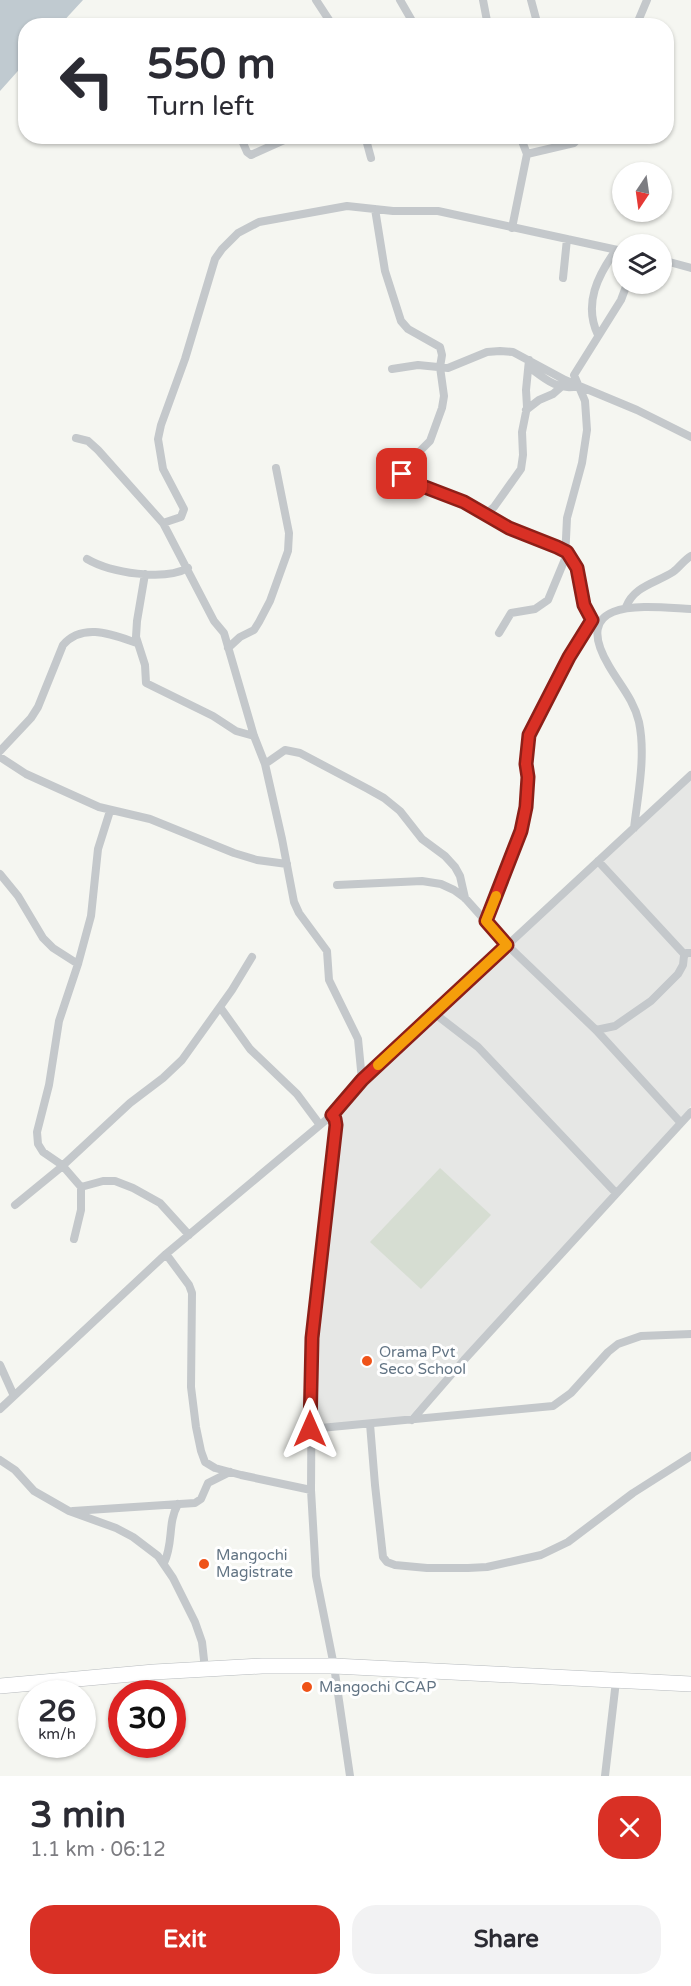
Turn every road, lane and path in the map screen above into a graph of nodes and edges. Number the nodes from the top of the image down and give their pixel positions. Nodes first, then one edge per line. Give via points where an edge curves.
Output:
1 (316, 0) edge
2 (400, 0) edge
3 (483, 0) edge
4 (531, 0) edge
5 (647, 0) edge
6 (328, 18) edge
7 (410, 18) edge
8 (486, 18) edge
9 (536, 18) edge
10 (639, 18) edge
11 (244, 144) edge
12 (275, 144) edge
13 (367, 144) edge
14 (523, 144) edge
15 (566, 144) edge
16 (527, 154) junction
17 (371, 158) dead end
18 (375, 209) junction
19 (512, 228) junction
20 (567, 238) junction
21 (612, 248) edge
22 (612, 259) edge
23 (672, 263) edge
24 (691, 268) edge
25 (563, 279) dead end
26 (623, 294) edge
27 (598, 335) junction
28 (529, 364) junction
29 (440, 367) junction
30 (392, 369) dead end
31 (579, 386) junction
32 (561, 387) junction
33 (526, 410) junction
34 (691, 437) edge
35 (76, 438) dead end
36 (276, 468) dead end
37 (486, 514) junction
38 (164, 523) junction
39 (567, 552) junction
40 (691, 556) edge
41 (87, 559) dead end
42 (188, 568) junction
43 (145, 574) junction
44 (626, 607) junction
45 (691, 609) edge
46 (592, 620) junction
47 (597, 628) junction
48 (499, 633) dead end
49 (137, 643) junction
50 (228, 648) junction
51 (254, 736) junction
52 (0, 752) edge
53 (0, 757) edge
54 (265, 764) junction
55 (691, 776) edge
56 (110, 811) junction
57 (634, 828) junction
58 (598, 861) junction
59 (287, 864) junction
60 (0, 874) edge
61 (336, 885) dead end
62 (465, 898) junction
63 (486, 921) junction
64 (507, 945) junction
65 (688, 954) edge
66 (252, 957) dead end
67 (78, 964) junction
68 (220, 1007) junction
69 (434, 1013) junction
70 (596, 1030) junction
71 (362, 1080) junction
72 (691, 1112) edge
73 (332, 1115) junction
74 (681, 1123) junction
75 (320, 1125) junction
76 (62, 1165) junction
77 (81, 1187) junction
78 (616, 1193) junction
79 (15, 1206) dead end
80 (189, 1235) junction
81 (74, 1239) dead end
82 (166, 1254) junction
83 (691, 1334) edge
84 (0, 1365) edge
85 (14, 1396) junction
86 (0, 1409) edge
87 (412, 1420) junction
88 (370, 1424) junction
89 (310, 1429) junction
90 (691, 1456) edge
91 (0, 1460) edge
92 (230, 1472) junction
93 (311, 1490) junction
94 (178, 1504) junction
95 (69, 1511) junction
96 (164, 1563) junction
97 (334, 1666) junction
98 (204, 1669) junction
99 (616, 1681) junction
100 (691, 1684) edge
101 (0, 1686) edge
102 (350, 1776) edge
103 (605, 1776) edge

1 - 6 street
2 - 7 street
3 - 8 street
4 - 9 street
5 - 10 street
11 - 12 street via 253,154
13 - 17 street
14 - 16 street
15 - 16 street
16 - 19 street
18 - 19 street via 450,213
18 - 29 street via 385,271 401,321 440,348
18 - 38 street via 338,207 259,222 238,233 218,254 159,432 162,469 184,509 182,517
19 - 20 street
20 - 21 street
20 - 25 street
22 - 27 street via 593,290 592,320
23 - 24 street
26 - 27 street
27 - 31 street via 574,375
28 - 29 street via 513,352 500,351
28 - 31 street
28 - 32 street
28 - 33 street
29 - 30 street
29 - 37 street via 444,396 438,421 430,441 404,467 402,476
31 - 32 street
31 - 34 street
31 - 39 street via 585,401 587,430 567,518
32 - 33 street
33 - 37 street via 520,469
35 - 38 street via 88,441 98,450
36 - 50 street via 289,533 288,551 259,622
37 - 39 street
38 - 42 street
39 - 46 street via 577,568 584,605
39 - 48 street via 548,600 535,609 511,613
40 - 44 street via 673,572 638,591
41 - 43 street via 104,567
42 - 43 street via 175,574
42 - 50 street via 224,633
43 - 49 street via 136,621
44 - 45 street
44 - 47 street via 605,616
46 - 47 street
46 - 63 street via 529,735 521,831
47 - 57 street via 605,659 627,692 639,724 641,755
49 - 51 street via 146,665 148,685 236,731
49 - 52 street via 92,631 67,640 38,707
50 - 51 street
51 - 54 street
53 - 56 street via 38,779
54 - 59 street
54 - 62 street via 282,751 293,751 384,798 450,861 460,876
55 - 57 street
56 - 59 street via 150,819 234,854
56 - 67 street via 98,849 91,916
57 - 58 street
58 - 64 street
58 - 65 street
59 - 71 street via 294,902 327,951 329,981 358,1039
60 - 67 street via 43,938
61 - 62 street via 432,882 448,886
62 - 63 street
63 - 64 street
64 - 69 street
64 - 70 street
65 - 70 street via 678,974 651,1001 615,1026
66 - 68 street
67 - 76 street via 59,1021 50,1085 37,1132 43,1152
68 - 75 street via 250,1049 297,1094
68 - 76 street via 174,1068
69 - 71 street
69 - 78 street via 478,1047
70 - 74 street
71 - 73 street
72 - 74 street
73 - 75 street
73 - 89 street via 336,1125 312,1338
74 - 78 street
75 - 80 street
76 - 77 street
76 - 79 street
77 - 80 street via 115,1181 133,1188 160,1203
77 - 81 street via 81,1210
78 - 87 street
80 - 82 street
82 - 85 street
82 - 92 street via 192,1293 191,1387 202,1456 209,1465
83 - 87 street via 641,1336 618,1344 553,1406
84 - 85 street
85 - 86 street
87 - 88 street
88 - 89 street
88 - 90 street via 383,1557 402,1566 487,1568 541,1555 568,1542 613,1506
89 - 93 street
91 - 95 street via 34,1491
92 - 93 street
92 - 94 street via 208,1483 198,1502
93 - 97 street via 316,1576
94 - 95 street
94 - 96 street
95 - 96 street via 134,1537
96 - 98 street via 195,1622 202,1642
97 - 98 highway
97 - 99 highway
97 - 102 street
98 - 101 highway
99 - 100 highway
99 - 103 street

